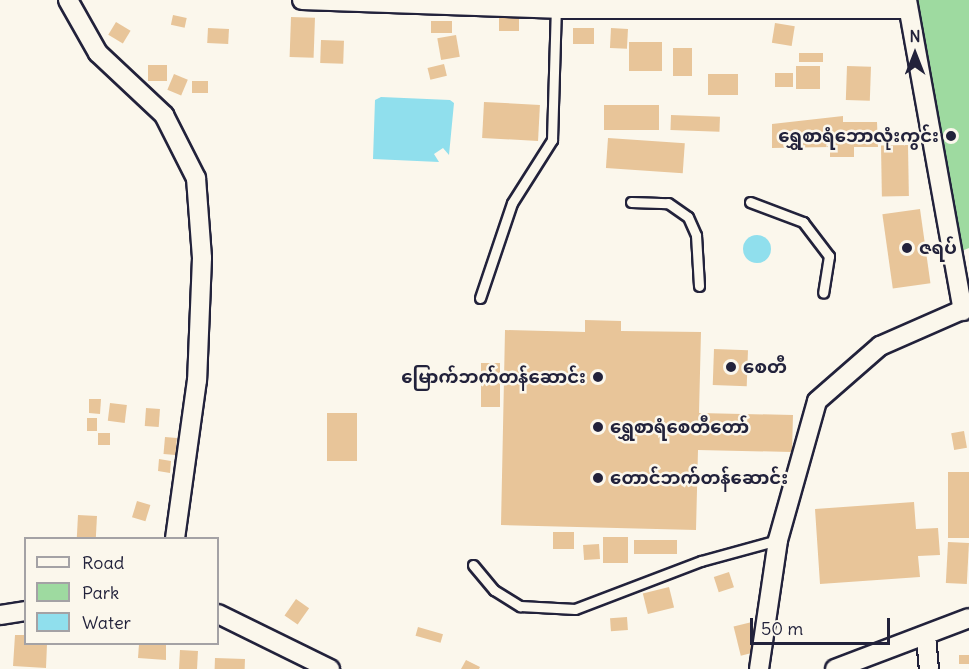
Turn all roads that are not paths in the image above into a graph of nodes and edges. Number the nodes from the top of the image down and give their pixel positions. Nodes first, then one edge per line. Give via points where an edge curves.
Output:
1 (68, 0) edge
2 (302, 0) edge
3 (333, 1) edge
4 (907, 4) edge
5 (556, 5) edge
6 (631, 202) dead end
7 (750, 202) dead end
8 (699, 286) dead end
9 (823, 292) dead end
10 (480, 298) dead end
11 (966, 309) edge
12 (176, 537) edge
13 (778, 540) junction
14 (473, 565) dead end
15 (24, 611) edge
16 (219, 614) edge
17 (0, 615) edge
18 (969, 618) edge
19 (926, 636) junction
20 (330, 669) edge
21 (759, 669) edge
22 (835, 669) edge
23 (929, 669) edge

1 - 12 street via 98,53 164,115 196,178 202,258 197,380
2 - 3 street
3 - 5 street
4 - 5 street
4 - 11 street
5 - 10 lane via 552,140 512,203
6 - 8 lane via 668,203 688,217 696,235
7 - 9 lane via 803,222 829,256
11 - 13 street via 880,346 824,392 797,460
13 - 14 lane via 701,561 575,609 513,603
13 - 21 street
15 - 17 street
16 - 20 street
18 - 19 street
19 - 22 street
19 - 23 street

